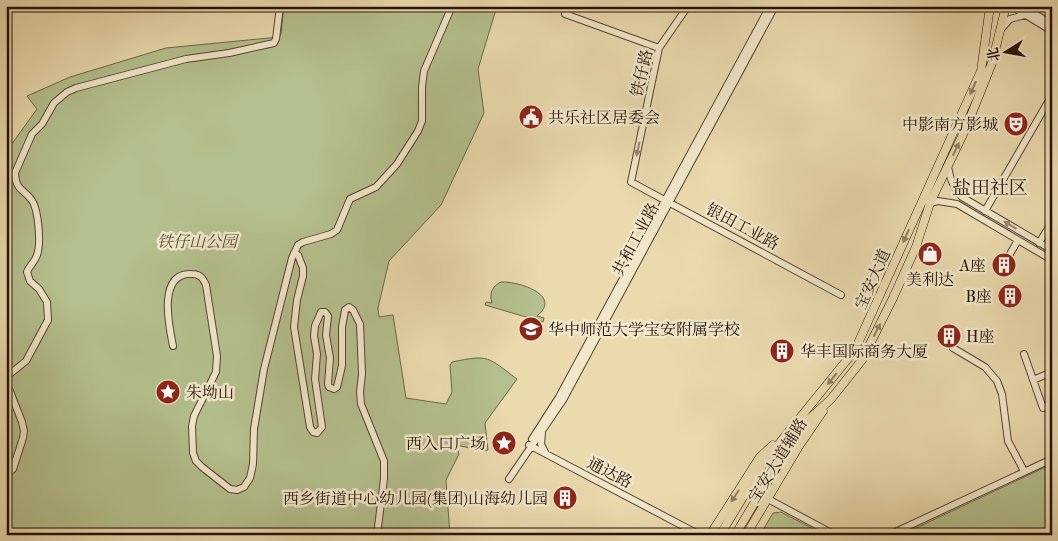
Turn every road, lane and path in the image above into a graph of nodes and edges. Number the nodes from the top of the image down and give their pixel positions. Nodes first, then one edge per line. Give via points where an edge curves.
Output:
1 (280, 6) edge
2 (452, 6) edge
3 (688, 6) edge
4 (770, 6) edge
5 (776, 6) edge
6 (990, 6) edge
7 (1006, 6) edge
8 (1011, 6) edge
9 (1021, 6) edge
10 (1028, 11) edge
11 (565, 14) dead end
12 (1052, 24) edge
13 (1000, 31) junction
14 (1052, 31) edge
15 (659, 48) junction
16 (1052, 95) edge
17 (948, 166) junction
18 (631, 182) joint
19 (962, 197) junction
20 (667, 202) junction
21 (930, 203) junction
22 (957, 204) junction
23 (985, 211) junction
24 (1052, 222) edge
25 (1018, 240) junction
26 (1039, 243) junction
27 (1052, 250) edge
28 (296, 254) junction
29 (1010, 254) dead end
30 (1052, 260) edge
31 (841, 295) dead end
32 (173, 346) dead end
33 (953, 348) dead end
34 (1024, 354) dead end
35 (1052, 372) edge
36 (1033, 380) junction
37 (831, 399) junction
38 (1052, 403) edge
39 (545, 427) junction
40 (787, 432) junction
41 (530, 446) junction
42 (552, 457) junction
43 (1052, 458) edge
44 (1024, 471) junction
45 (6, 475) edge
46 (507, 479) dead end
47 (768, 499) junction
48 (377, 535) edge
49 (700, 535) edge
50 (710, 535) edge
51 (720, 535) edge
52 (736, 535) edge
53 (746, 535) edge
54 (835, 535) edge
55 (889, 535) edge

1 - 45 street via 274,43 186,59 76,88 54,103 32,134 15,173 18,187 30,198 37,211 39,249 27,272 47,302 48,320 26,361 6,377 24,431 12,469
2 - 28 street via 424,71 422,120 418,131 397,164 376,187 350,199 337,230 303,242 298,245
3 - 15 street, 铁仔路
4 - 20 street, 共和工业路
5 - 20 street, 共和工业路
6 -> 40 main road, 宝安大道 via 980,72 855,350
7 - 13 main road, 宝安大道
8 - 10 street
9 - 10 street
10 - 12 street
10 - 13 street via 1010,19
10 - 14 street
11 - 15 street
17 -> 13 main road, 宝安大道 via 992,63
15 -> 18 street, 铁仔路
16 - 23 street
17 - 19 street via 950,179
17 - 21 main road, 宝安大道
18 - 20 street, 银田工业路
19 - 22 street via 956,198
19 - 23 street
20 - 31 street, 银田工业路
20 - 39 street, 共和工业路 via 563,400
20 - 41 street, 共和工业路
21 - 22 street
37 -> 21 main road, 宝安大道 via 862,360 883,319 916,246
22 - 25 street
26 -> 23 street
24 - 26 street
25 - 29 street
25 - 30 street
26 - 27 street
28 - 32 street via 264,369 250,478 244,488 230,489 202,467 193,453 194,416 216,372 217,356 206,285 198,274 183,275 170,288 168,319
28 - 48 street via 303,276 294,327 313,432 317,433 322,427 315,379 317,354 314,336 318,315 325,312 328,316 328,384 334,389 342,366 345,310 349,307 358,318 362,363 360,392 384,466
33 - 44 street via 985,367 997,381 1002,394 1008,441
34 - 36 street
35 - 36 street
36 - 38 street via 1043,408
37 - 47 main road, 宝安大道辅路
37 - 52 main road, 宝安大道 via 793,439
39 - 41 street, 共和工业路
39 - 42 street via 540,444
40 -> 50 main road, 宝安大道辅路 via 760,457
40 - 51 main road, 宝安大道
41 - 42 street, 通达路
41 - 46 street, 共和工业路
42 - 49 street, 通达路
43 - 44 street
44 - 55 street
47 - 53 main road, 宝安大道辅路
47 - 54 street

